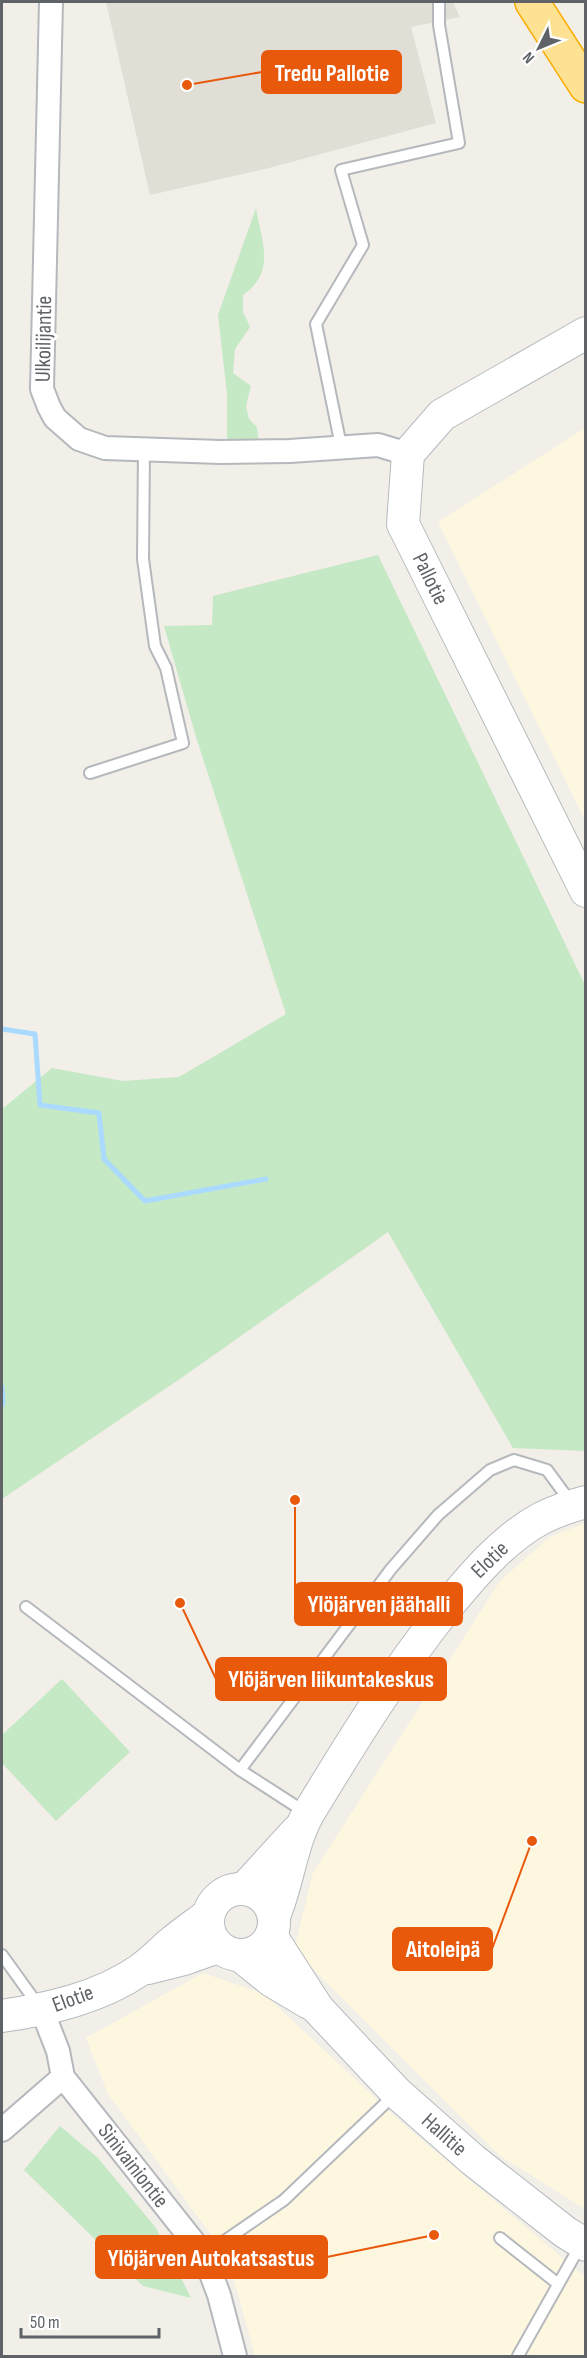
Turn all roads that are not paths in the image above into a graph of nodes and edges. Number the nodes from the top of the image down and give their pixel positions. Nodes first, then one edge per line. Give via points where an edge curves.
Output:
1 (51, 2) edge
2 (439, 2) edge
3 (532, 2) edge
4 (585, 86) edge
5 (585, 333) edge
6 (340, 446) junction
7 (144, 449) junction
8 (408, 454) junction
9 (90, 773) dead end
10 (585, 891) edge
11 (579, 1504) edge
12 (26, 1607) dead end
13 (240, 1770) junction
14 (304, 1821) junction
15 (244, 1889) junction
16 (208, 1915) junction
17 (272, 1926) junction
18 (230, 1952) junction
19 (2, 1954) edge
20 (141, 1969) junction
21 (318, 2009) junction
22 (42, 2010) junction
23 (2, 2016) edge
24 (63, 2077) junction
25 (397, 2093) junction
26 (2, 2130) edge
27 (501, 2238) dead end
28 (584, 2240) edge
29 (204, 2255) junction
30 (557, 2283) junction
31 (235, 2356) edge
32 (518, 2356) edge

1 - 7 street, Ulkoilijantie via 42,389 56,418 79,439 105,448
2 - 6 lane via 439,25 459,143 341,170 363,244 316,324
3 - 4 highway
5 - 8 main road via 442,416
6 - 7 street, Ulkoilijantie via 279,452
6 - 8 street, Ulkoilijantie via 378,445
7 - 9 lane via 143,559 154,646 166,668 183,743
8 - 10 main road, Pallotie via 403,524
11 - 13 lane via 547,1470 514,1460 490,1470 438,1515 369,1595
11 - 14 main road, Elotie via 542,1518 507,1542 475,1574 371,1711
12 - 13 lane
13 - 14 lane
14 - 15 main road, Elotie
14 - 17 main road, Elotie
15 - 16 main road via 217,1898
15 - 17 main road via 263,1898
16 - 18 main road via 209,1933
16 - 20 main road, Elotie
17 - 18 main road via 258,1950
17 - 21 main road, Hallitie
18 - 20 main road, Elotie
18 - 21 main road, Hallitie
19 - 22 lane
20 - 22 main road, Elotie via 85,1997
21 - 25 main road, Hallitie
22 - 23 main road, Elotie
22 - 24 street, Sinivainiontie via 58,2050
24 - 26 street
24 - 29 street, Sinivainiontie
25 - 28 main road, Hallitie via 473,2160 565,2232
25 - 29 lane via 284,2200
27 - 30 lane
28 - 30 lane
29 - 31 street, Sinivainiontie
30 - 32 lane

